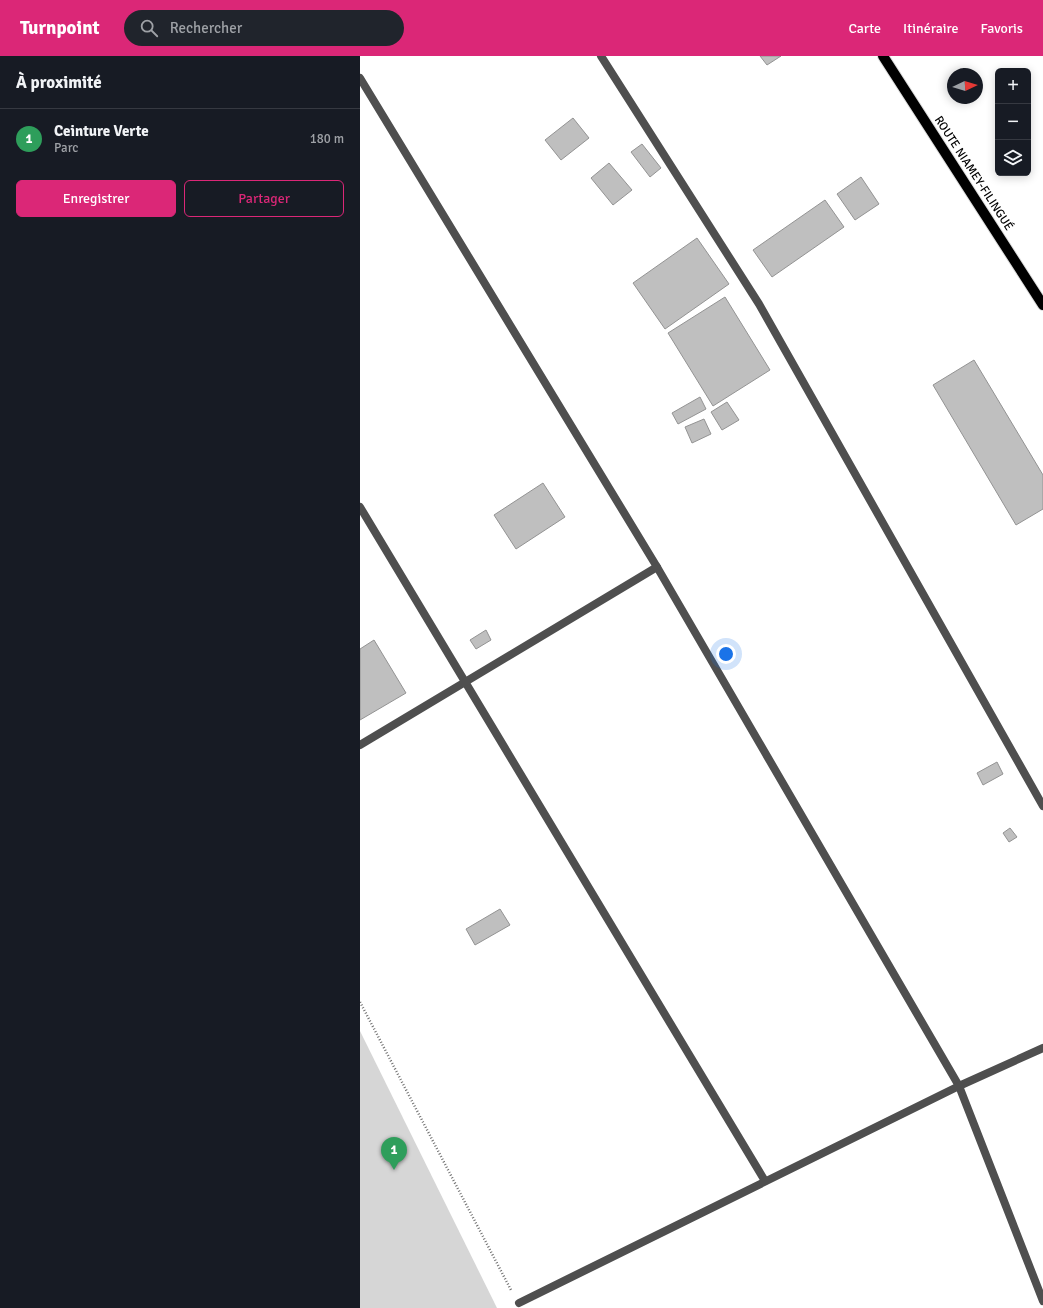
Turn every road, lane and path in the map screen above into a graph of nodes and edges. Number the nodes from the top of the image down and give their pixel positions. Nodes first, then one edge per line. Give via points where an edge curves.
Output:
1 (601, 56) edge
2 (883, 56) edge
3 (360, 78) edge
4 (1043, 305) edge
5 (360, 507) edge
6 (657, 566) junction
7 (465, 682) junction
8 (360, 745) edge
9 (1043, 806) edge
10 (360, 1002) edge
11 (1043, 1048) edge
12 (959, 1086) junction
13 (765, 1181) junction
14 (1043, 1302) edge
15 (519, 1303) joint

1 - 9 street via 759,304
2 - 4 main road, ROUTE NIAMEY-FILINGUÉ
3 - 6 street
5 - 7 street
6 - 7 street
6 - 12 street
7 - 8 street
7 - 13 street
10 - 15 path
11 - 12 street
12 - 13 street
12 - 14 street
13 - 15 street

